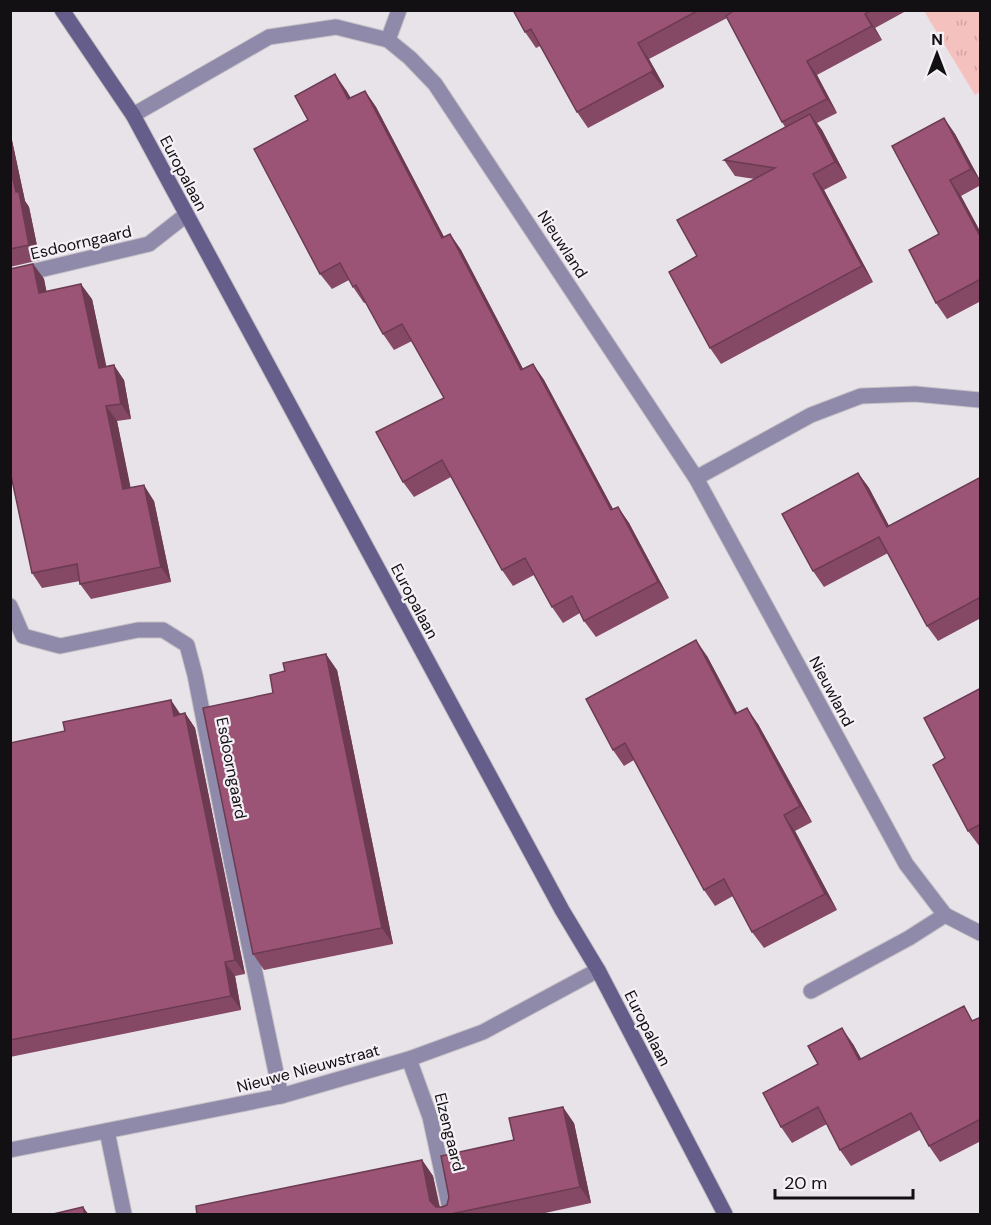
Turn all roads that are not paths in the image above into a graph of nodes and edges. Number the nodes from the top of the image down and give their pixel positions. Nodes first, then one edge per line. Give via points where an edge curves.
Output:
1 (62, 10) edge
2 (399, 10) edge
3 (388, 40) junction
4 (133, 115) junction
5 (186, 215) junction
6 (10, 277) edge
7 (981, 400) edge
8 (696, 478) junction
9 (10, 606) edge
10 (945, 915) junction
11 (981, 933) edge
12 (598, 970) junction
13 (811, 992) dead end
14 (409, 1059) junction
15 (281, 1096) junction
16 (107, 1131) junction
17 (10, 1150) edge
18 (124, 1215) edge
19 (451, 1215) edge
20 (725, 1215) edge

1 - 4 street, Europalaan
2 - 3 street
3 - 4 street, Nieuwland via 336,27 269,37
3 - 8 street, Nieuwland via 435,84
4 - 5 street, Europalaan
5 - 6 street, Esdoorngaard via 149,244
5 - 12 street, Europalaan
7 - 8 street via 915,394 861,396 811,415
8 - 10 street, Nieuwland via 906,864
9 - 15 street, Esdoorngaard via 23,636 60,646 138,630 163,630 187,645
10 - 11 street, Nieuwland
10 - 13 street
12 - 14 street, Nieuwe Nieuwstraat via 483,1032
12 - 20 street, Europalaan
14 - 15 street, Nieuwe Nieuwstraat
14 - 19 street, Elzengaard via 430,1117
15 - 16 street, Nieuwe Nieuwstraat
16 - 17 street, Nieuwe Nieuwstraat
16 - 18 street

